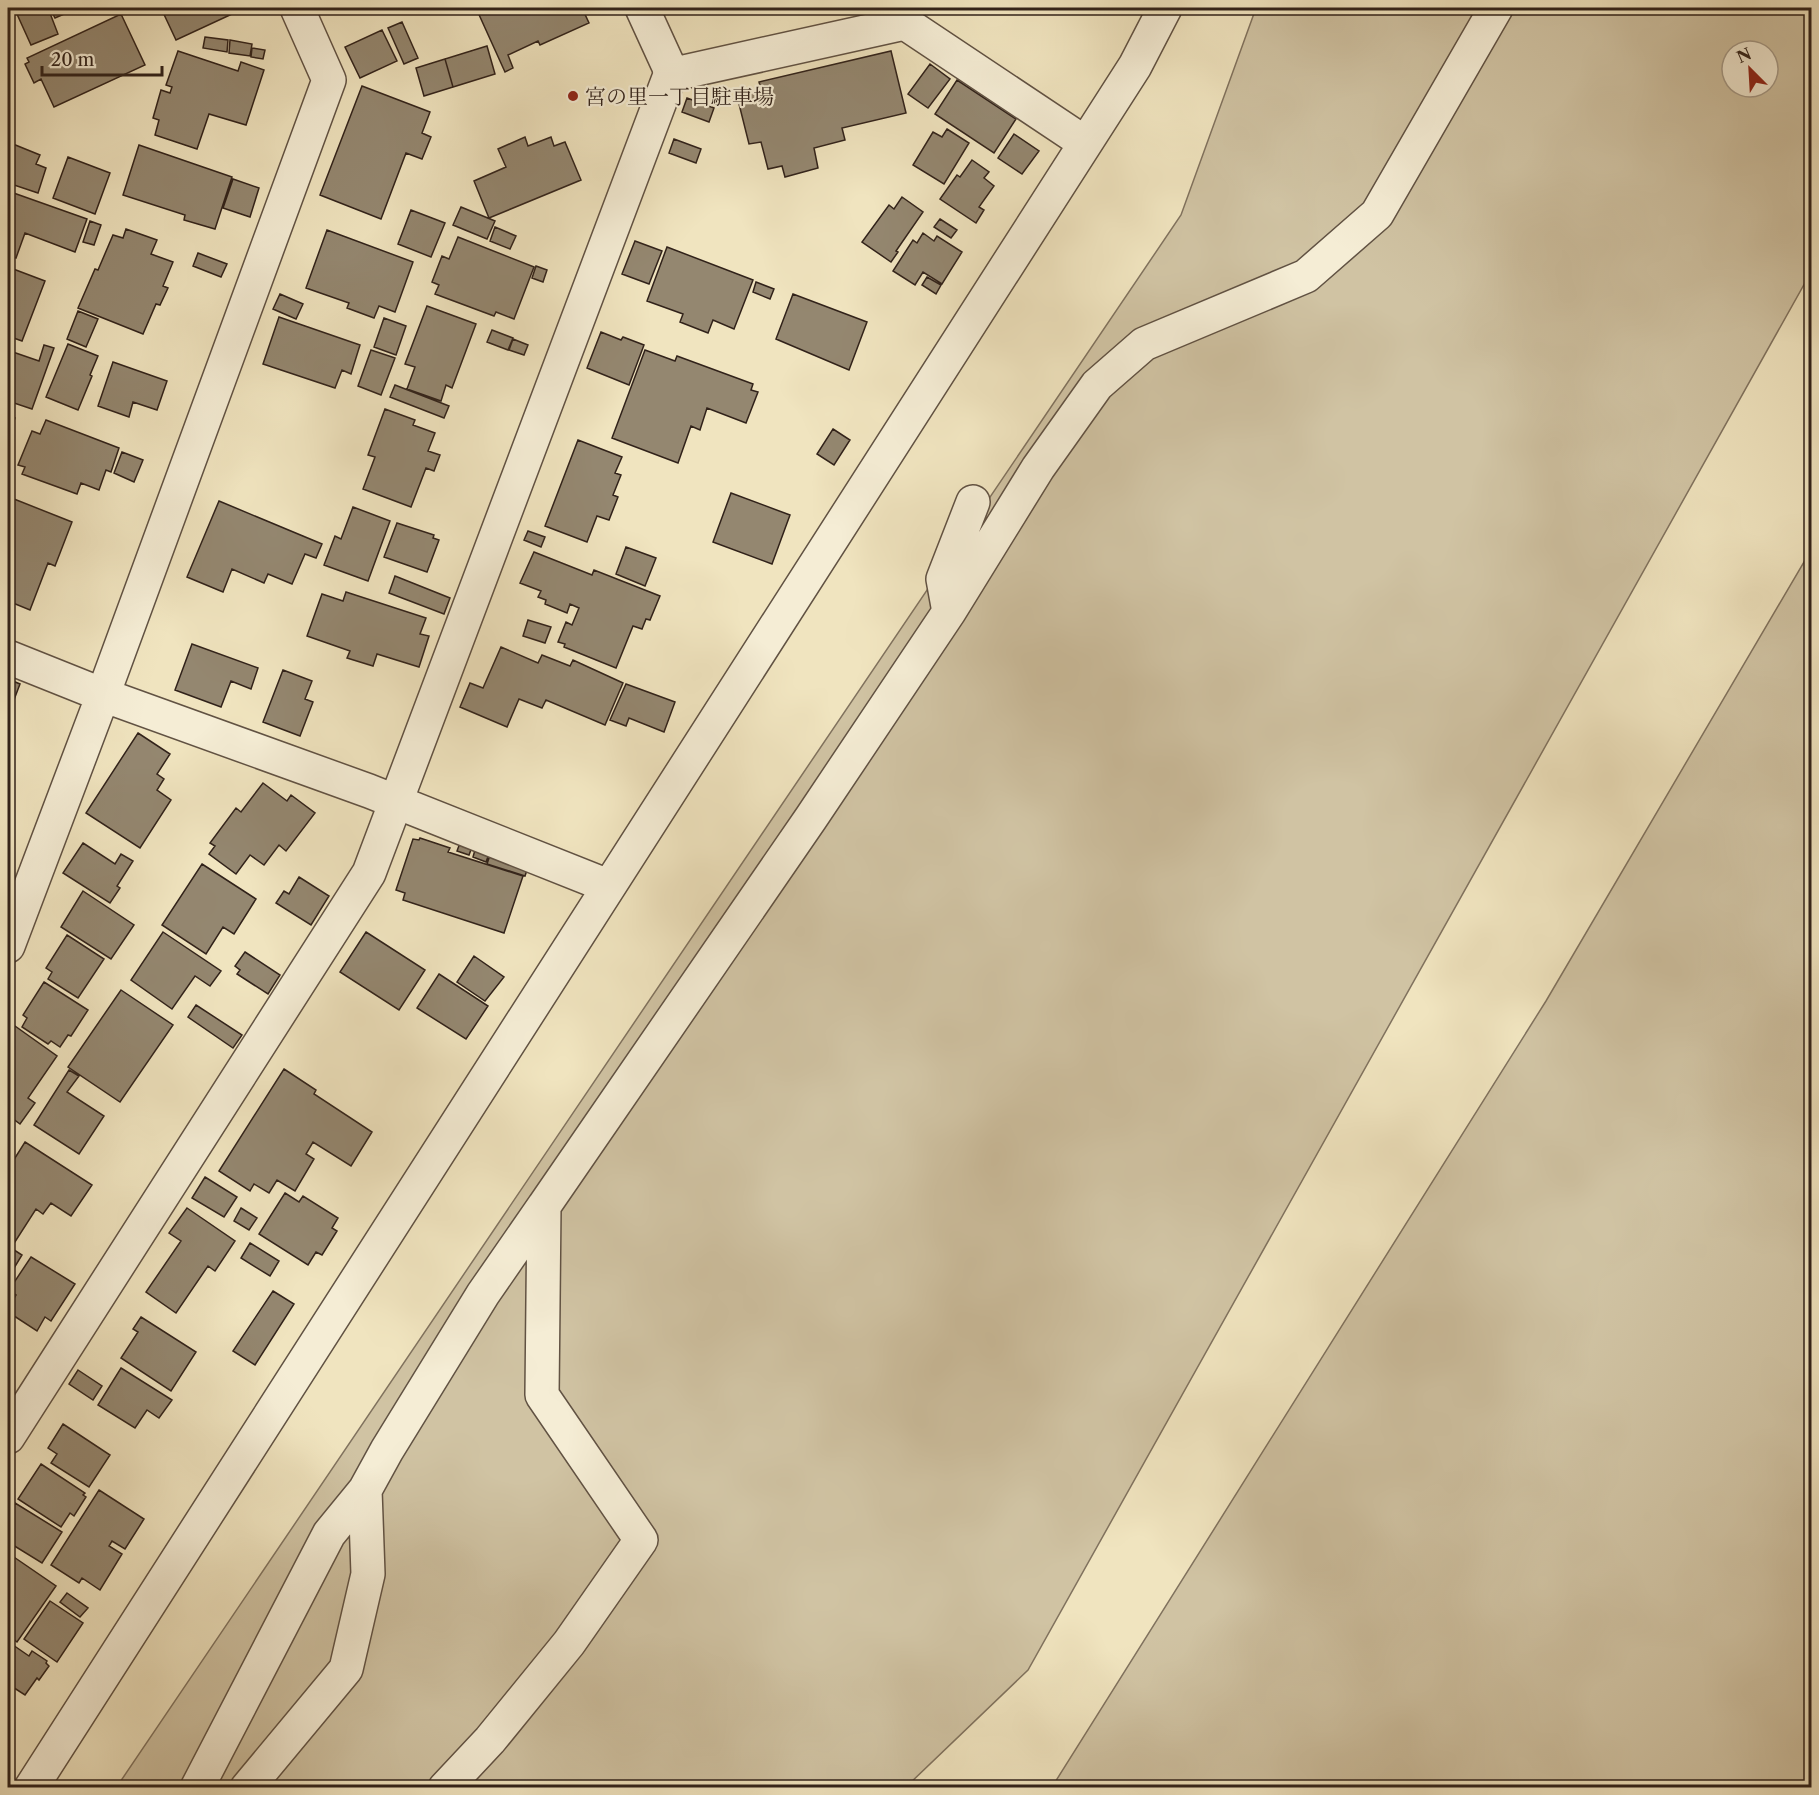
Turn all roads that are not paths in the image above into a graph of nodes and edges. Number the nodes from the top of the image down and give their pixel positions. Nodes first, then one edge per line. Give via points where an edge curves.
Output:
1 (297, 8) edge
2 (642, 8) edge
3 (1165, 8) edge
4 (1496, 8) edge
5 (901, 15) edge
6 (670, 75) junction
7 (1085, 143) junction
8 (973, 502) dead end
9 (949, 612) junction
10 (8, 657) edge
11 (103, 695) junction
12 (396, 801) junction
13 (608, 886) junction
14 (8, 946) edge
15 (544, 1206) junction
16 (8, 1437) edge
17 (365, 1490) junction
18 (31, 1788) edge
19 (197, 1788) edge
20 (247, 1788) edge
21 (446, 1788) edge

1 - 11 street via 329,80
2 - 6 street
3 - 7 street via 1136,66
4 - 9 street via 1377,214 1306,276 1144,344 1097,385 1038,468
5 - 6 street
5 - 7 street
6 - 12 street
7 - 13 street
8 - 9 street via 943,579
9 - 15 street
10 - 11 street
11 - 12 street
11 - 14 street
12 - 13 street
12 - 16 street via 369,873
13 - 18 street
15 - 17 street via 483,1294
15 - 21 street via 542,1395 641,1540 569,1643
17 - 19 street via 329,1534
17 - 20 street via 368,1574 346,1669

